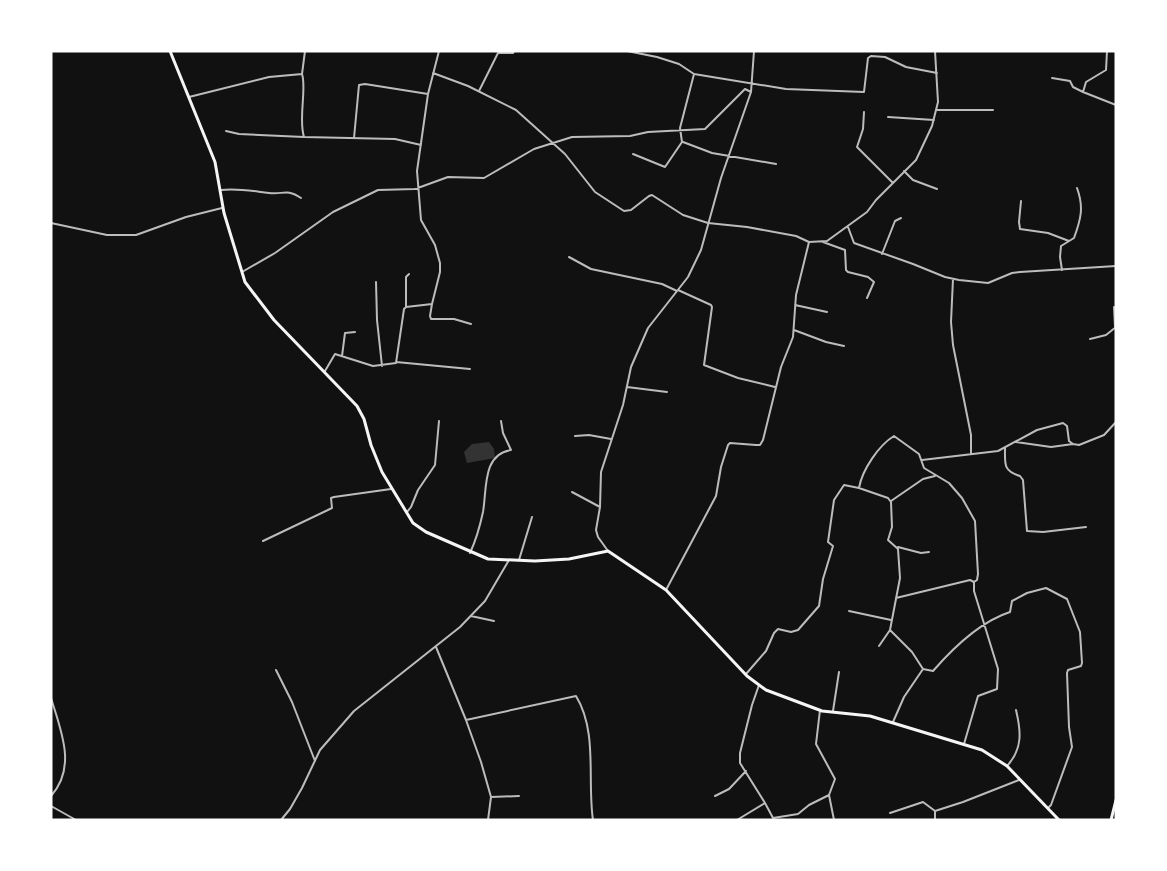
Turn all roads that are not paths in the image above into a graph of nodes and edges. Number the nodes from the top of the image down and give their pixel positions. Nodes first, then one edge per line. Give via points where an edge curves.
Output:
1 (170, 51) edge
2 (305, 51) edge
3 (439, 51) edge
4 (514, 51) edge
5 (627, 51) edge
6 (754, 51) edge
7 (935, 51) edge
8 (1107, 51) edge
9 (434, 73) junction
10 (302, 74) junction
11 (694, 74) junction
12 (937, 74) junction
13 (1052, 78) dead end
14 (753, 83) junction
15 (479, 91) junction
16 (751, 92) junction
17 (1083, 92) junction
18 (428, 94) junction
19 (189, 97) junction
20 (1116, 105) edge
21 (936, 110) junction
22 (993, 110) dead end
23 (864, 112) dead end
24 (888, 117) dead end
25 (934, 120) junction
26 (226, 131) dead end
27 (680, 132) junction
28 (304, 137) junction
29 (354, 138) junction
30 (682, 142) junction
31 (551, 143) junction
32 (421, 145) junction
33 (633, 154) dead end
34 (729, 155) junction
35 (776, 164) dead end
36 (904, 171) junction
37 (893, 183) junction
38 (419, 188) junction
39 (1077, 188) dead end
40 (937, 189) dead end
41 (221, 190) junction
42 (301, 198) dead end
43 (1021, 201) dead end
44 (224, 208) junction
45 (901, 218) dead end
46 (51, 223) edge
47 (708, 223) junction
48 (848, 227) junction
49 (1069, 241) junction
50 (809, 242) junction
51 (823, 242) junction
52 (882, 254) junction
53 (569, 257) dead end
54 (1116, 266) edge
55 (1062, 270) junction
56 (242, 272) junction
57 (409, 274) dead end
58 (953, 279) junction
59 (376, 282) dead end
60 (677, 291) junction
61 (867, 298) dead end
62 (432, 304) junction
63 (795, 305) junction
64 (406, 307) junction
65 (1114, 307) dead end
66 (827, 312) dead end
67 (471, 324) dead end
68 (1116, 327) edge
69 (794, 330) junction
70 (356, 332) dead end
71 (1090, 339) dead end
72 (844, 346) dead end
73 (342, 356) junction
74 (396, 362) junction
75 (382, 366) junction
76 (470, 369) dead end
77 (325, 371) junction
78 (627, 387) junction
79 (776, 387) junction
80 (667, 392) dead end
81 (438, 421) dead end
82 (501, 422) dead end
83 (1116, 422) edge
84 (575, 436) dead end
85 (611, 439) junction
86 (1016, 442) junction
87 (1073, 444) junction
88 (1005, 448) junction
89 (971, 454) junction
90 (922, 460) junction
91 (936, 475) junction
92 (860, 488) junction
93 (392, 489) junction
94 (572, 492) dead end
95 (891, 501) junction
96 (600, 507) junction
97 (407, 512) junction
98 (532, 517) dead end
99 (1086, 527) dead end
100 (263, 541) dead end
101 (898, 547) junction
102 (608, 551) junction
103 (929, 552) dead end
104 (470, 553) junction
105 (509, 559) junction
106 (519, 560) junction
107 (974, 582) junction
108 (666, 590) junction
109 (896, 598) junction
110 (849, 611) dead end
111 (471, 616) junction
112 (891, 620) junction
113 (494, 621) dead end
114 (985, 624) junction
115 (890, 630) junction
116 (435, 646) junction
117 (879, 646) dead end
118 (923, 669) junction
119 (276, 670) dead end
120 (840, 672) dead end
121 (746, 674) junction
122 (759, 685) junction
123 (51, 698) edge
124 (820, 710) junction
125 (1016, 710) dead end
126 (833, 711) junction
127 (466, 720) junction
128 (893, 722) junction
129 (964, 744) junction
130 (315, 761) junction
131 (1006, 766) junction
132 (746, 771) junction
133 (1020, 780) junction
134 (829, 795) junction
135 (51, 796) edge
136 (519, 796) dead end
137 (715, 796) dead end
138 (491, 797) junction
139 (1116, 800) edge
140 (765, 803) junction
141 (51, 806) edge
142 (1047, 808) junction
143 (935, 810) junction
144 (890, 813) dead end
145 (773, 819) edge
146 (76, 820) edge
147 (281, 820) edge
148 (488, 820) edge
149 (593, 820) edge
150 (737, 820) edge
151 (834, 820) edge
152 (935, 820) edge
153 (1059, 820) edge
154 (1111, 820) edge

1 - 19 main road
2 - 10 street
3 - 9 street
4 - 15 street via 498,53
5 - 11 street via 679,64
6 - 14 street
7 - 12 street
8 - 17 street via 1106,70 1086,82
9 - 15 street
9 - 18 street
10 - 19 street via 268,77
10 - 28 street
11 - 14 street
11 - 27 street
12 - 14 street via 871,56 864,92 786,89
12 - 21 street
13 - 17 street via 1070,81
14 - 16 street
15 - 31 street via 516,110
16 - 27 street via 745,90 705,129
16 - 34 street
17 - 20 street
18 - 29 street via 359,85
18 - 32 street
19 - 41 main road
21 - 22 street
21 - 25 street
23 - 37 street via 857,147
24 - 25 street
25 - 36 street via 916,160
26 - 28 street
27 - 30 street
27 - 31 street via 572,137
28 - 29 street
29 - 32 street via 395,139
30 - 33 street via 665,167
30 - 34 street
31 - 38 street via 484,178 448,177
31 - 47 street via 570,159 595,192 624,211 652,195 682,215
32 - 38 street
34 - 35 street
34 - 47 street
36 - 37 street
36 - 40 street via 913,180
37 - 48 street
38 - 56 street via 378,190 359,199
38 - 62 street via 421,220 440,262
39 - 49 street via 1082,206 1074,238
41 - 42 street via 286,191
41 - 44 main road
43 - 49 street via 1020,229
44 - 46 street via 136,235 107,235
44 - 56 main road
45 - 52 street via 895,222
47 - 50 street via 795,236
47 - 60 street via 701,250
48 - 51 street
48 - 52 street via 852,242
49 - 55 street via 1061,246
50 - 51 street
50 - 63 street
51 - 61 street via 845,250 848,272 874,282
52 - 58 street
53 - 60 street via 591,269 662,284
54 - 55 street
55 - 58 street via 1012,273 988,283
56 - 77 main road via 245,282 274,320
57 - 64 street
58 - 89 street via 953,345 971,435
59 - 75 street
60 - 78 street via 648,328
60 - 79 street via 711,305 704,365
62 - 64 street
62 - 67 street via 431,318
63 - 66 street
63 - 69 street
64 - 74 street
65 - 68 street
68 - 71 street via 1106,335
69 - 72 street
69 - 79 street
70 - 73 street via 345,333
73 - 75 street
73 - 77 street via 335,354
74 - 75 street
74 - 76 street
77 - 93 main road via 364,418 378,463
78 - 80 street
78 - 85 street
79 - 108 street via 760,444 728,445 716,496
81 - 97 street via 435,465
82 - 104 street via 511,450 500,453 489,466 483,510
83 - 87 street via 1100,437
84 - 85 street
85 - 96 street via 601,472
86 - 87 street via 1051,447
86 - 87 street via 1037,430 1063,423
86 - 88 street
88 - 89 street
88 - 99 street via 1007,469 1022,478 1027,531
89 - 90 street
90 - 91 street via 924,468
90 - 92 street via 893,437 866,470
91 - 95 street via 923,478
91 - 107 street via 962,498 975,521 978,574
92 - 95 street
92 - 121 street via 844,485 834,500 828,542 833,546 819,606 798,630 778,629
93 - 97 main road
93 - 100 street via 334,496 332,508
94 - 96 street
95 - 101 street via 888,540
96 - 102 street via 596,530
97 - 104 main road via 413,524
98 - 106 street
101 - 103 street
101 - 109 street via 900,578
102 - 106 main road via 569,559
102 - 108 main road
104 - 105 main road via 488,559
105 - 106 main road
105 - 111 street via 485,601
107 - 109 street
107 - 114 street
108 - 121 main road
109 - 112 street
110 - 112 street
111 - 113 street
111 - 116 street
112 - 115 street
114 - 118 street via 933,671
114 - 129 street via 998,669 998,686 978,696
114 - 142 street via 1010,612 1014,599 1046,588 1067,598 1080,632 1082,663 1067,673 1072,747
115 - 117 street
115 - 118 street
116 - 127 street
116 - 130 street via 354,711
118 - 128 street
119 - 130 street
120 - 126 street
121 - 122 main road
122 - 124 main road
122 - 132 street via 740,753 740,763
123 - 135 street via 66,753 64,771
124 - 126 main road
124 - 134 street via 816,744 836,779
125 - 131 street via 1021,725 1018,747
126 - 128 main road
127 - 138 street
127 - 149 street via 576,696 589,740
128 - 129 main road
129 - 131 main road via 993,755
130 - 147 street
131 - 133 main road
132 - 137 street via 729,789
132 - 140 street
133 - 142 main road
133 - 143 street
134 - 145 street via 798,814
134 - 151 street
136 - 138 street
138 - 148 street
139 - 154 main road
140 - 145 street
140 - 150 street
141 - 146 street
142 - 153 main road
143 - 144 street via 920,802
143 - 152 street

